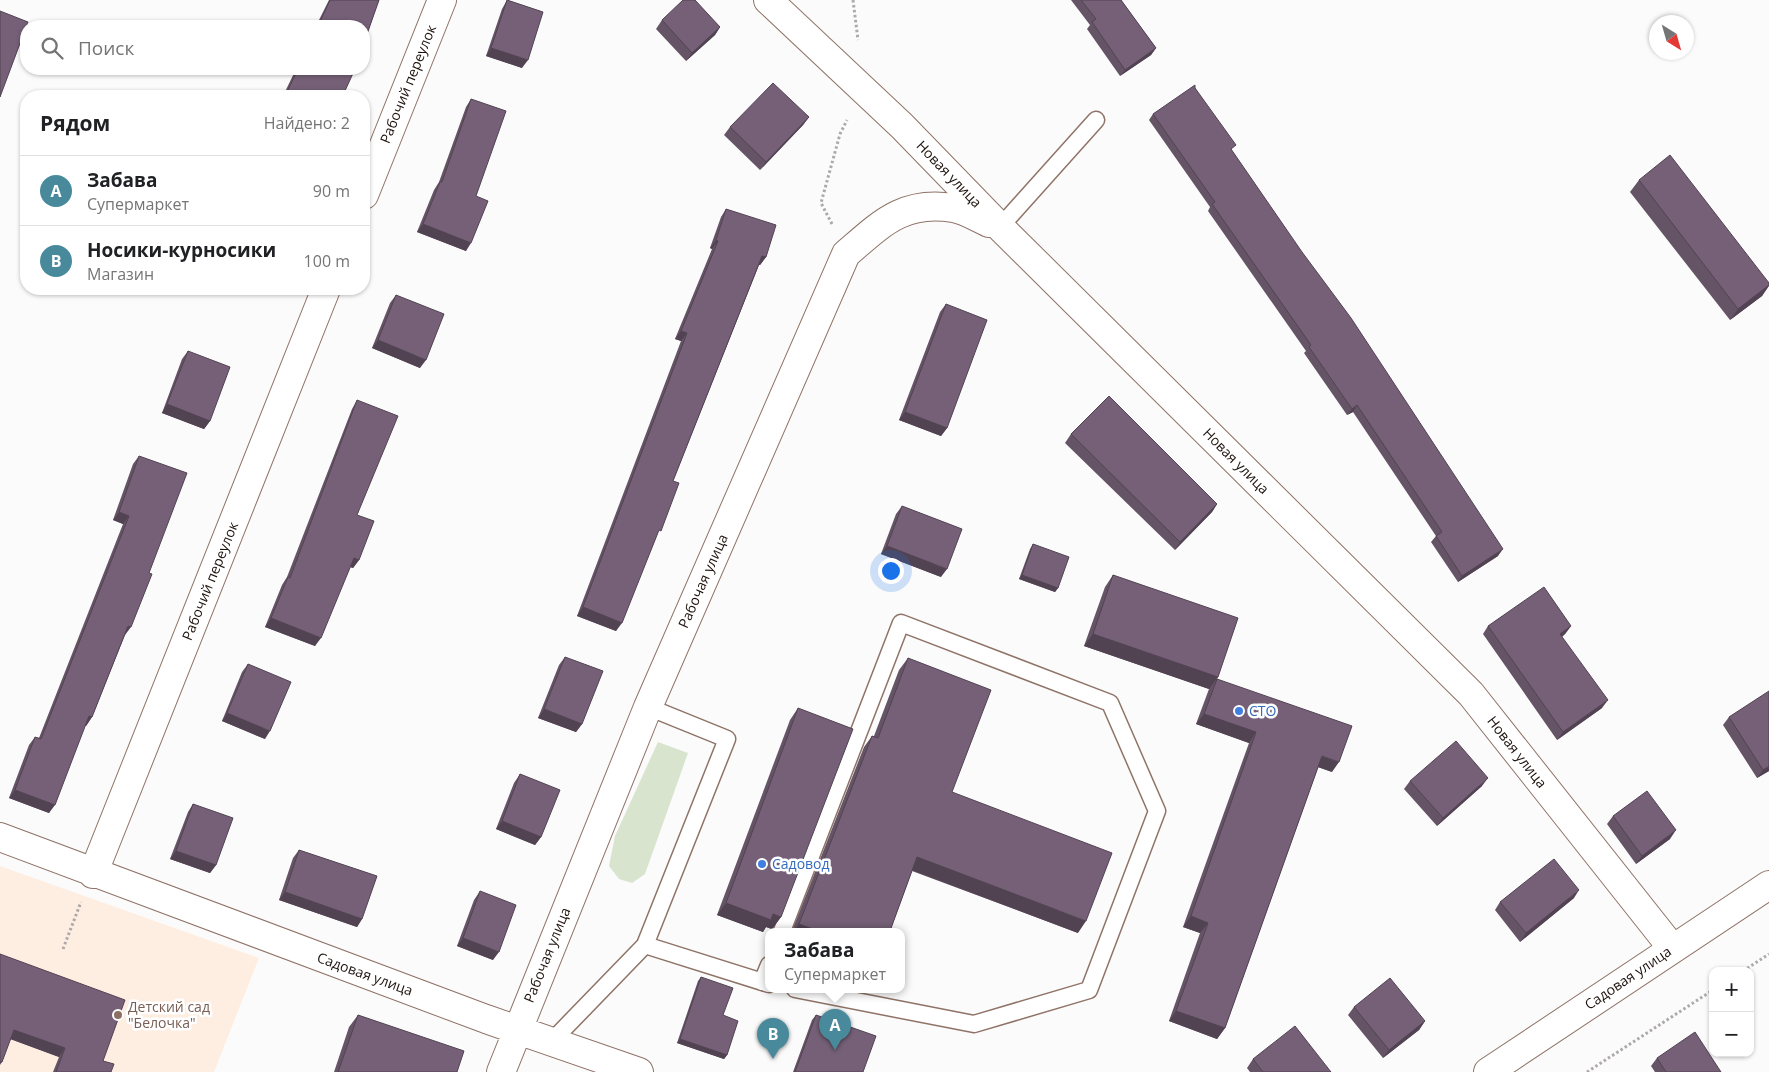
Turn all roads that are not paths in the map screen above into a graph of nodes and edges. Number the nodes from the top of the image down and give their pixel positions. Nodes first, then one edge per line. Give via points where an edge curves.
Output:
1 (442, 0) edge
2 (768, 0) edge
3 (1096, 120) dead end
4 (370, 180) edge
5 (1000, 227) junction
6 (324, 295) edge
7 (648, 707) junction
8 (0, 837) edge
9 (93, 874) junction
10 (1769, 885) edge
11 (783, 928) edge
12 (645, 945) junction
13 (1672, 949) junction
14 (765, 983) edge
15 (815, 993) edge
16 (517, 1030) junction
17 (552, 1042) junction
18 (501, 1072) edge
19 (639, 1072) edge
20 (1488, 1072) edge

1 - 4 street, Рабочий переулок
2 - 5 street, Новая улица via 902,126
3 - 5 lane
5 - 7 street, Рабочая улица via 954,208 918,207 887,220 846,254
5 - 13 street, Новая улица via 1471,694
6 - 9 street, Рабочий переулок
7 - 12 lane via 727,740
7 - 16 street, Рабочая улица
8 - 9 street, Садовая улица
9 - 16 street, Садовая улица
10 - 13 street, Садовая улица
11 - 15 lane via 901,623 1110,703 1157,811 1089,990 974,1024
12 - 14 lane
12 - 17 lane
13 - 20 street, Садовая улица
16 - 17 street, Садовая улица
16 - 18 street, Рабочая улица
17 - 19 street, Садовая улица

